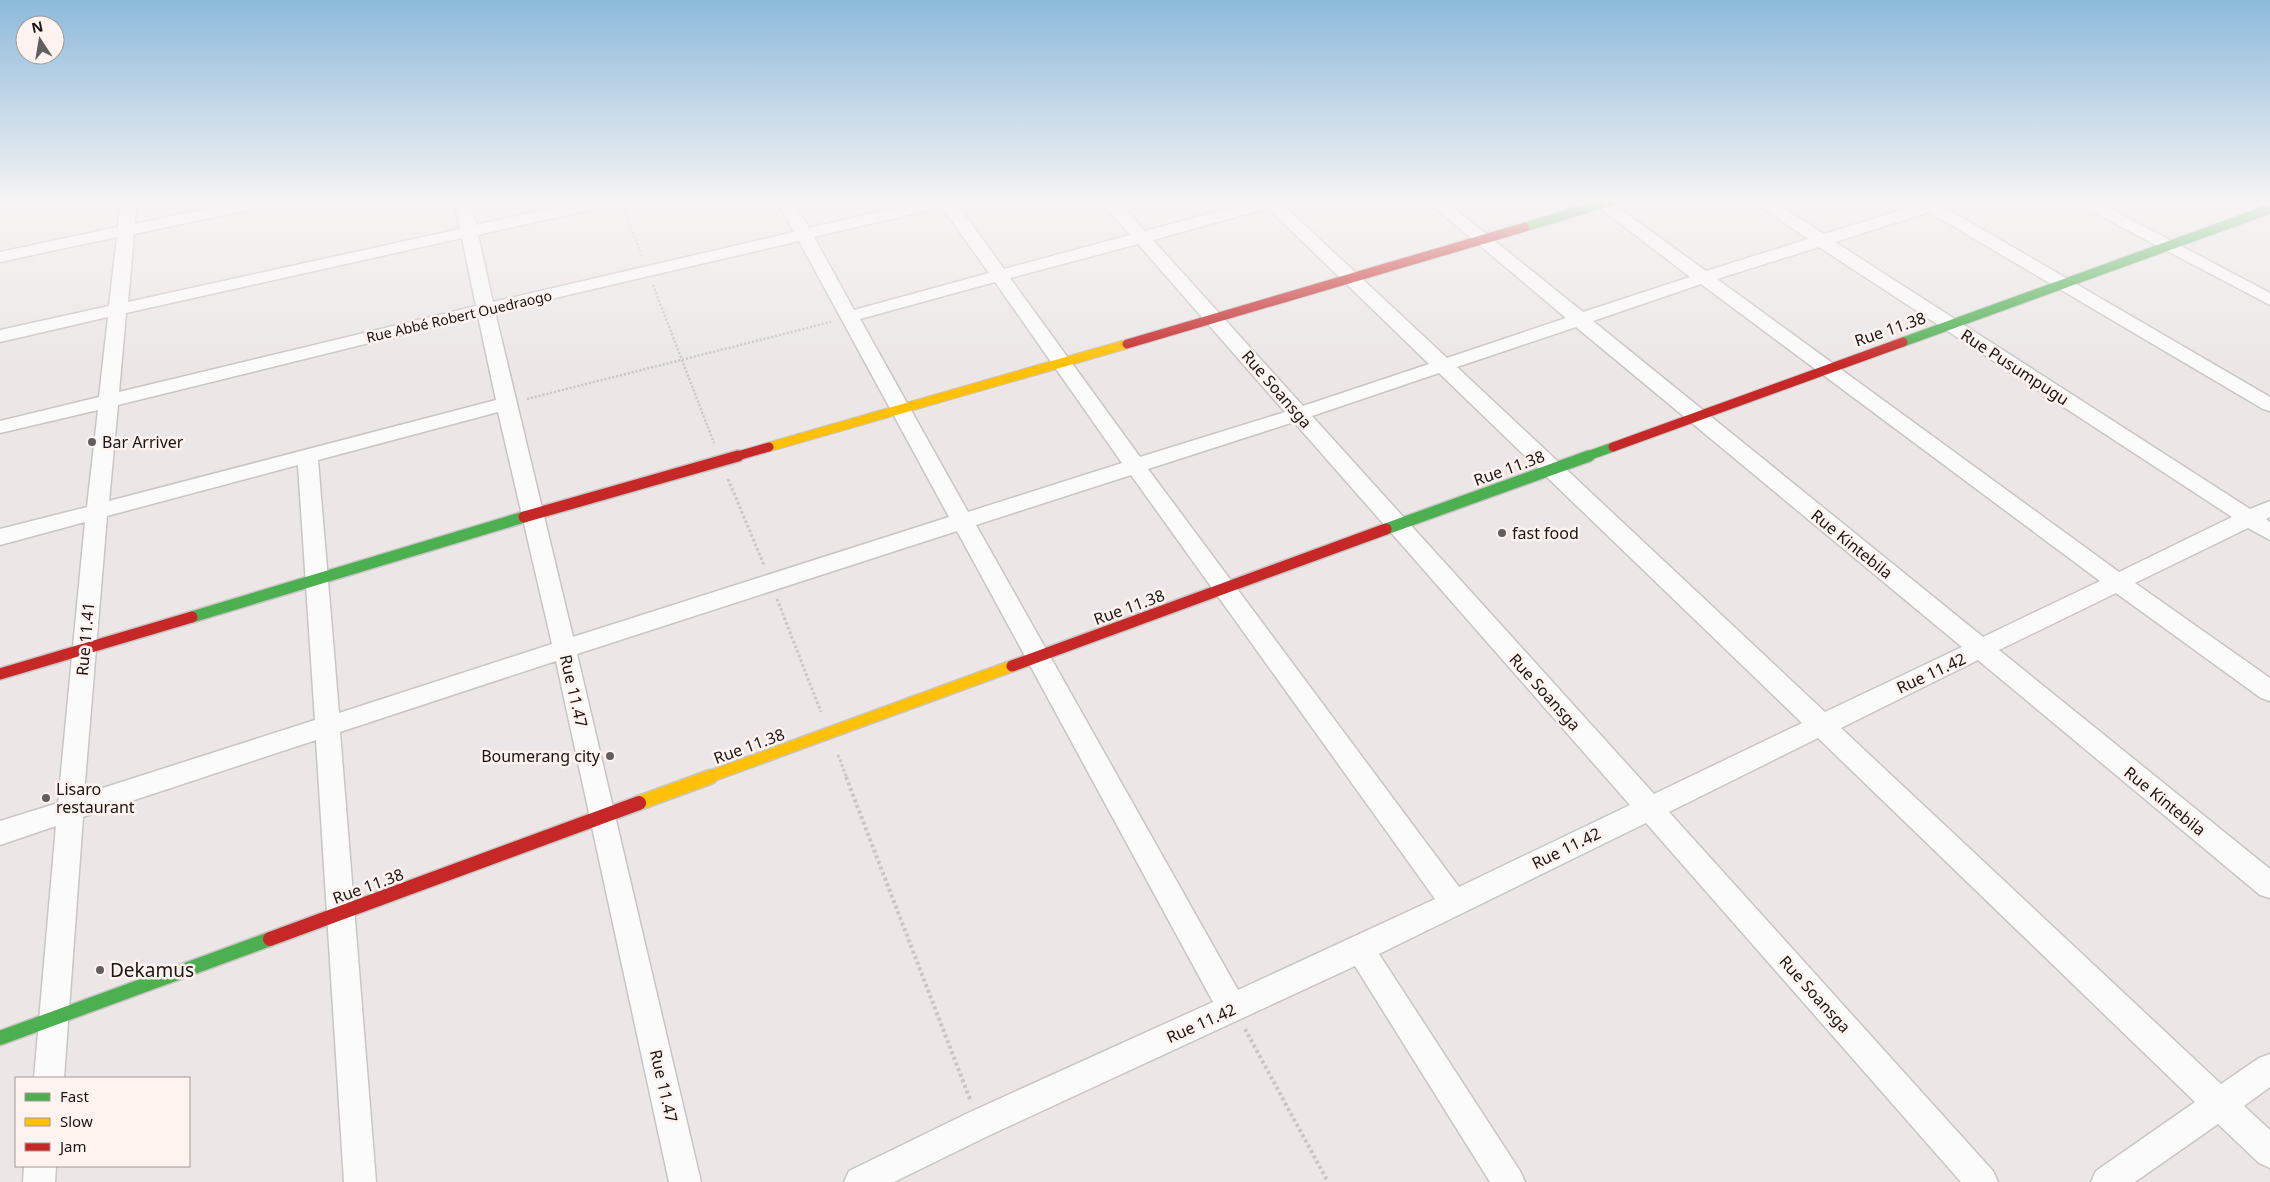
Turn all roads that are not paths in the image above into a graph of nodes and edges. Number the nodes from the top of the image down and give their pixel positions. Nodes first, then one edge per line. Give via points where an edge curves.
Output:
1 (124, 256) edge
2 (361, 256) edge
3 (474, 256) edge
4 (710, 256) edge
5 (815, 256) edge
6 (987, 256) edge
7 (1070, 256) edge
8 (1158, 256) edge
9 (1330, 256) edge
10 (1427, 256) edge
11 (1502, 256) edge
12 (1675, 256) edge
13 (1773, 256) edge
14 (1845, 256) edge
15 (2019, 256) edge
16 (2141, 256) edge
17 (2187, 256) edge
18 (1000, 275) junction
19 (1352, 278) junction
20 (1703, 278) junction
21 (2066, 285) junction
22 (2270, 300) edge
23 (120, 308) junction
24 (486, 309) junction
25 (848, 317) junction
26 (1215, 319) junction
27 (1578, 320) junction
28 (1951, 325) junction
29 (0, 336) edge
30 (1063, 363) junction
31 (1444, 366) junction
32 (1827, 369) junction
33 (109, 400) junction
34 (506, 404) junction
35 (2270, 404) edge
36 (901, 410) junction
37 (1299, 414) junction
38 (1697, 417) junction
39 (0, 427) edge
40 (308, 456) junction
41 (1136, 467) junction
42 (1552, 470) junction
43 (98, 511) junction
44 (534, 514) junction
45 (2263, 520) edge
46 (962, 523) junction
47 (1397, 525) junction
48 (0, 537) edge
49 (316, 580) junction
50 (2117, 582) junction
51 (1225, 589) junction
52 (83, 650) junction
53 (1980, 650) junction
54 (565, 651) junction
55 (1039, 658) junction
56 (0, 674) edge
57 (2270, 691) edge
58 (1820, 726) junction
59 (326, 728) junction
60 (1649, 807) junction
61 (72, 810) junction
62 (602, 816) junction
63 (0, 834) edge
64 (2270, 886) edge
65 (1454, 902) junction
66 (342, 913) junction
67 (1360, 949) junction
68 (1234, 1009) junction
69 (56, 1018) junction
70 (0, 1038) edge
71 (2270, 1069) edge
72 (49, 1077) edge
73 (2220, 1105) junction
74 (2270, 1152) edge
75 (40, 1167) edge
76 (39, 1182) edge
77 (360, 1182) edge
78 (685, 1182) edge
79 (860, 1182) edge
80 (1510, 1182) edge
81 (1982, 1182) edge
82 (2108, 1182) edge

1 - 23 street, Rue 11.41
2 - 23 street
3 - 24 street, Rue 11.47
4 - 24 street, Rue Abbé Robert Ouedraogo
5 - 25 street
6 - 18 street
7 - 18 street
8 - 26 street, Rue Soansga
9 - 19 street
10 - 19 street
11 - 27 street, Rue Kintebila
12 - 20 street
13 - 20 street
14 - 28 street, Rue Pusumpugu
15 - 21 street
16 - 21 street, Rue 11.38
17 - 22 street
18 - 25 street
18 - 30 street
19 - 26 street
19 - 31 street
20 - 27 street
20 - 32 street
21 - 28 street, Rue 11.38
21 - 35 street
23 - 29 street
23 - 33 street, Rue 11.41
24 - 33 street, Rue Abbé Robert Ouedraogo
24 - 34 street, Rue 11.47
25 - 36 street
26 - 30 street
26 - 37 street, Rue Soansga
27 - 31 street
27 - 38 street, Rue Kintebila
28 - 32 street, Rue 11.38
28 - 45 street, Rue Pusumpugu
30 - 36 street
30 - 41 street
31 - 37 street
31 - 42 street
32 - 38 street, Rue 11.38
32 - 50 street
33 - 39 street, Rue Abbé Robert Ouedraogo
33 - 43 street, Rue 11.41
34 - 40 street
34 - 44 street, Rue 11.47
36 - 44 street
36 - 46 street
37 - 41 street
37 - 47 street, Rue Soansga
38 - 42 street, Rue 11.38
38 - 53 street, Rue Kintebila
40 - 43 street
40 - 49 street
41 - 46 street
41 - 51 street
42 - 47 street, Rue 11.38
42 - 58 street
43 - 48 street
43 - 52 street, Rue 11.41
44 - 49 street
44 - 54 street, Rue 11.47
45 - 50 street, Rue 11.42
46 - 54 street
46 - 55 street
47 - 51 street, Rue 11.38
47 - 60 street, Rue Soansga
49 - 52 street
49 - 59 street
50 - 53 street, Rue 11.42
50 - 57 street
51 - 55 street, Rue 11.38
51 - 65 street
52 - 56 street
52 - 61 street, Rue 11.41
53 - 58 street, Rue 11.42
53 - 64 street, Rue Kintebila
54 - 59 street
54 - 62 street, Rue 11.47
55 - 62 street, Rue 11.38
55 - 68 street
58 - 60 street, Rue 11.42
58 - 73 street
59 - 61 street
59 - 66 street
60 - 65 street, Rue 11.42
60 - 81 street, Rue Soansga
61 - 63 street
61 - 69 street, Rue 11.41
62 - 66 street, Rue 11.38
62 - 78 street, Rue 11.47
65 - 67 street, Rue 11.42
66 - 69 street, Rue 11.38
66 - 77 street
67 - 68 street, Rue 11.42
67 - 80 street
68 - 79 street, Rue 11.42 via 979,1124
69 - 70 street, Rue 11.38
69 - 72 street, Rue 11.41
71 - 73 street
73 - 74 street
73 - 82 street
75 - 76 street

